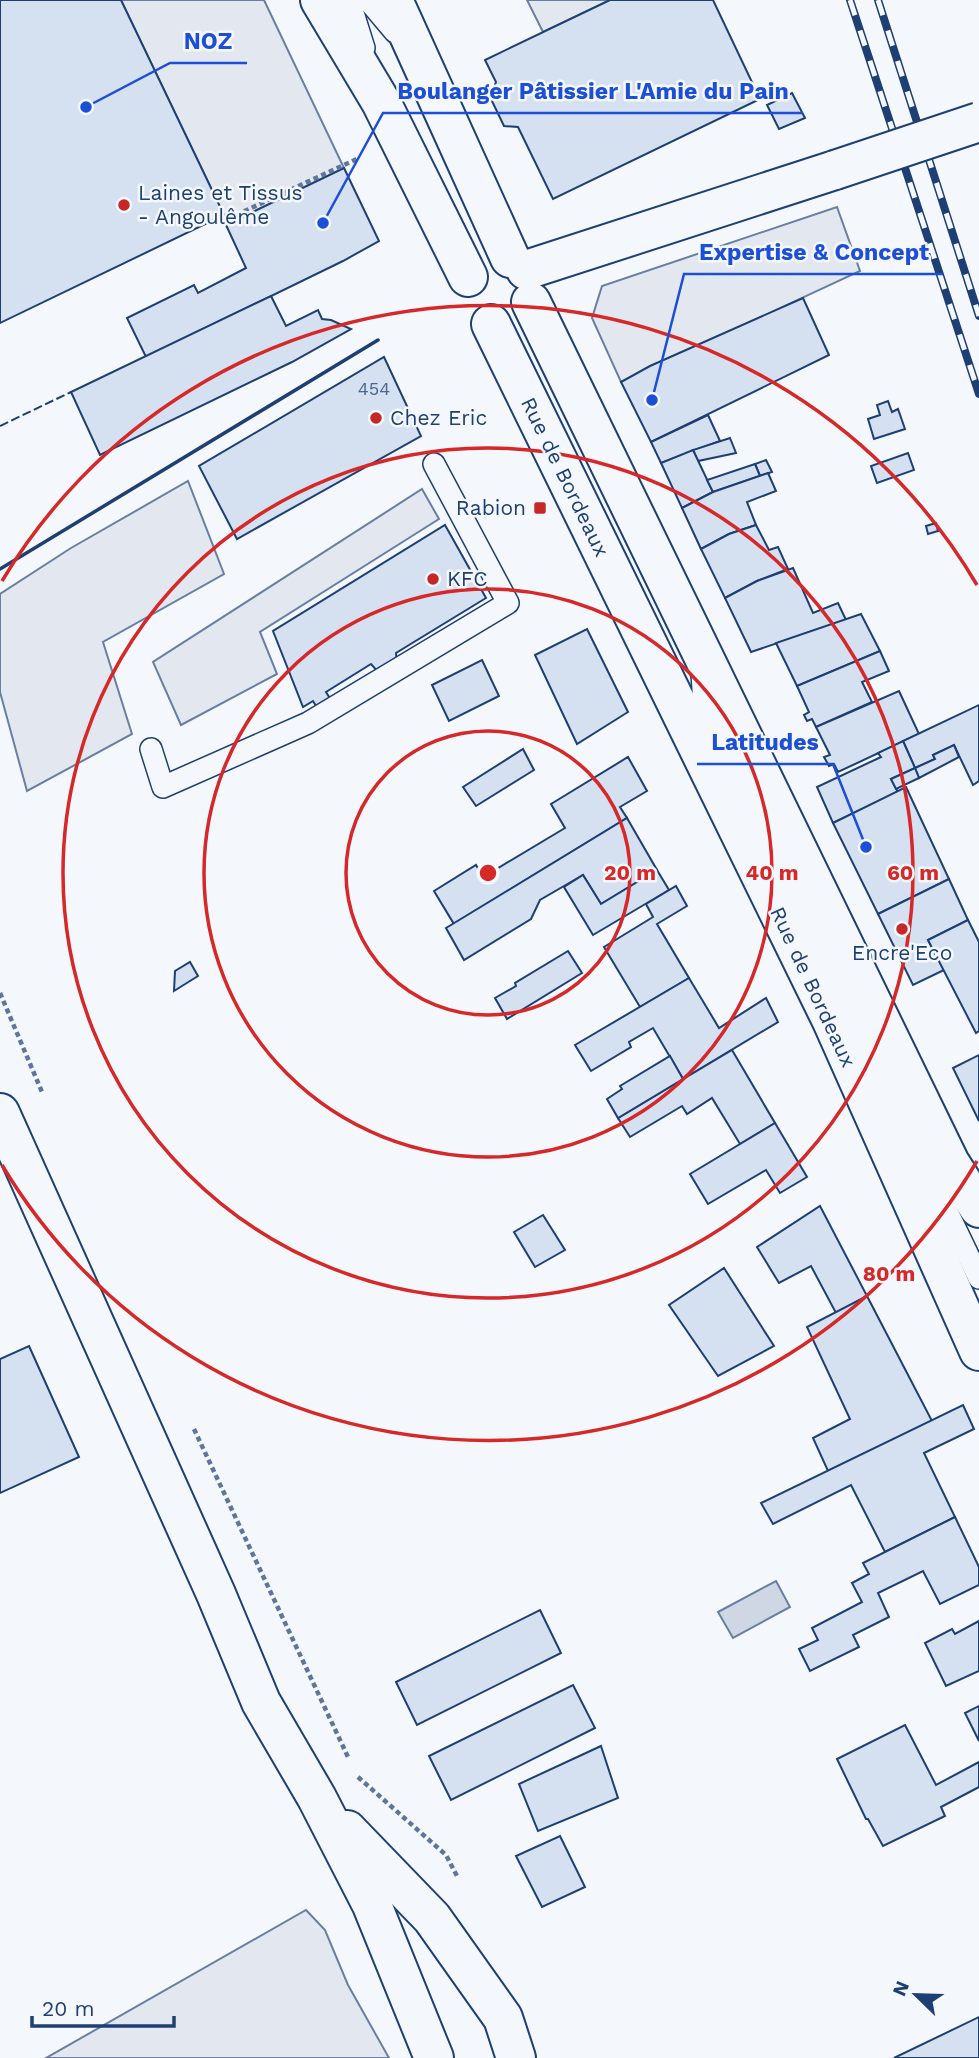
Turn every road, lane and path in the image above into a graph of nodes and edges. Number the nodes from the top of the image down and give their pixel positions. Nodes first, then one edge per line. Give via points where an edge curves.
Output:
1 (320, 0) edge
2 (349, 0) edge
3 (368, 0) edge
4 (393, 0) edge
5 (422, 62) junction
6 (386, 114) junction
7 (979, 122) edge
8 (221, 222) dead end
9 (468, 277) junction
10 (522, 277) junction
11 (491, 324) junction
12 (434, 464) dead end
13 (699, 645) junction
14 (152, 749) dead end
15 (0, 993) edge
16 (43, 1094) dead end
17 (0, 1113) edge
18 (979, 1209) edge
19 (979, 1278) edge
20 (979, 1351) edge
21 (189, 1419) dead end
22 (351, 1763) dead end
23 (356, 1775) dead end
24 (317, 1798) junction
25 (458, 1879) dead end
26 (372, 1905) junction
27 (432, 1918) junction
28 (434, 2058) edge
29 (516, 2058) edge

1 - 6 main road
2 - 6 lane
3 - 5 lane
4 - 5 main road
5 - 10 main road
6 - 8 path via 358,158
6 - 9 main road
7 - 10 main road, bridge
9 - 10 main road via 489,259
9 - 11 main road via 468,306 481,321
10 - 11 main road via 527,311 510,323
10 - 13 main road
11 - 20 main road, Rue de Bordeaux via 832,1021
12 - 14 lane via 508,603 308,723 163,787
13 - 18 main road via 950,1163
13 - 19 lane via 704,705
15 - 16 path
17 - 24 main road via 261,1702
21 - 22 path
23 - 25 path via 446,1855
24 - 26 main road
24 - 27 main road
26 - 27 main road
26 - 28 main road
27 - 29 main road via 503,2018

